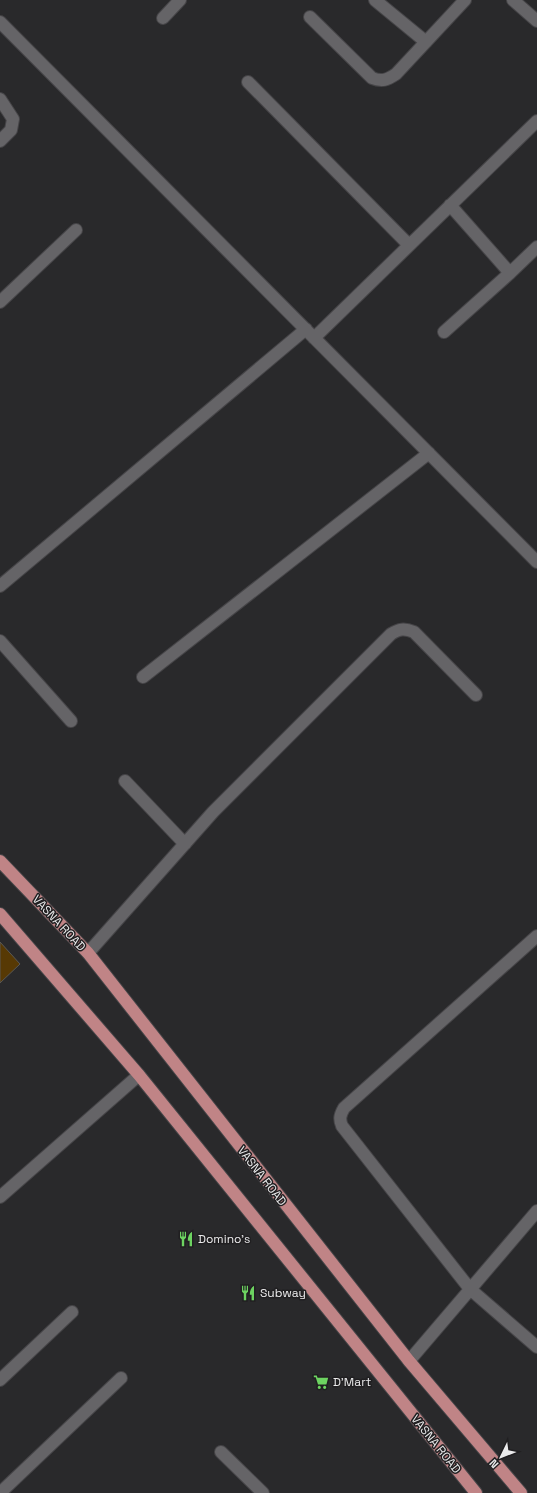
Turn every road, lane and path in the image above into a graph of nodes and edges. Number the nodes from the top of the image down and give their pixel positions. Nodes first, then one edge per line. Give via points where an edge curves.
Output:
1 (180, 0) edge
2 (375, 0) edge
3 (465, 0) edge
4 (513, 0) edge
5 (310, 17) dead end
6 (162, 18) dead end
7 (537, 21) edge
8 (0, 22) edge
9 (426, 42) junction
10 (248, 82) dead end
11 (0, 99) edge
12 (537, 121) edge
13 (0, 141) edge
14 (450, 205) junction
15 (76, 230) dead end
16 (409, 245) junction
17 (537, 247) edge
18 (510, 273) junction
19 (0, 302) edge
20 (444, 332) dead end
21 (310, 333) junction
22 (429, 453) junction
23 (537, 562) edge
24 (0, 586) edge
25 (0, 641) edge
26 (143, 677) dead end
27 (476, 696) dead end
28 (71, 721) dead end
29 (125, 781) dead end
30 (185, 844) junction
31 (0, 861) edge
32 (0, 914) edge
33 (537, 936) edge
34 (88, 953) junction
35 (139, 1075) junction
36 (0, 1197) edge
37 (537, 1211) edge
38 (470, 1289) junction
39 (72, 1312) dead end
40 (537, 1346) edge
41 (409, 1361) junction
42 (121, 1378) dead end
43 (0, 1380) edge
44 (221, 1452) dead end
45 (1, 1492) edge
46 (263, 1493) edge
47 (476, 1493) edge
48 (521, 1493) edge

1 - 6 street
2 - 9 street
3 - 9 street
4 - 7 street
5 - 9 street via 372,78 380,81 388,80 396,74
8 - 21 street
10 - 16 street
11 - 13 street via 13,119 11,130
12 - 14 street
14 - 16 street
14 - 18 street
15 - 19 street
16 - 21 street
17 - 18 street
18 - 20 street
21 - 22 street
21 - 24 street
22 - 23 street
22 - 26 street
25 - 28 street
27 - 30 street via 414,632 398,629 385,639 213,812
29 - 30 street
30 - 34 street
31 - 34 main road, VASNA ROAD
32 - 35 main road, VASNA ROAD
33 - 38 street via 340,1114 342,1126
34 - 41 main road, VASNA ROAD
35 - 36 street
35 - 47 main road, VASNA ROAD
37 - 38 street
38 - 40 street
38 - 41 street
39 - 43 street
41 - 48 main road, VASNA ROAD
42 - 45 street
44 - 46 street

